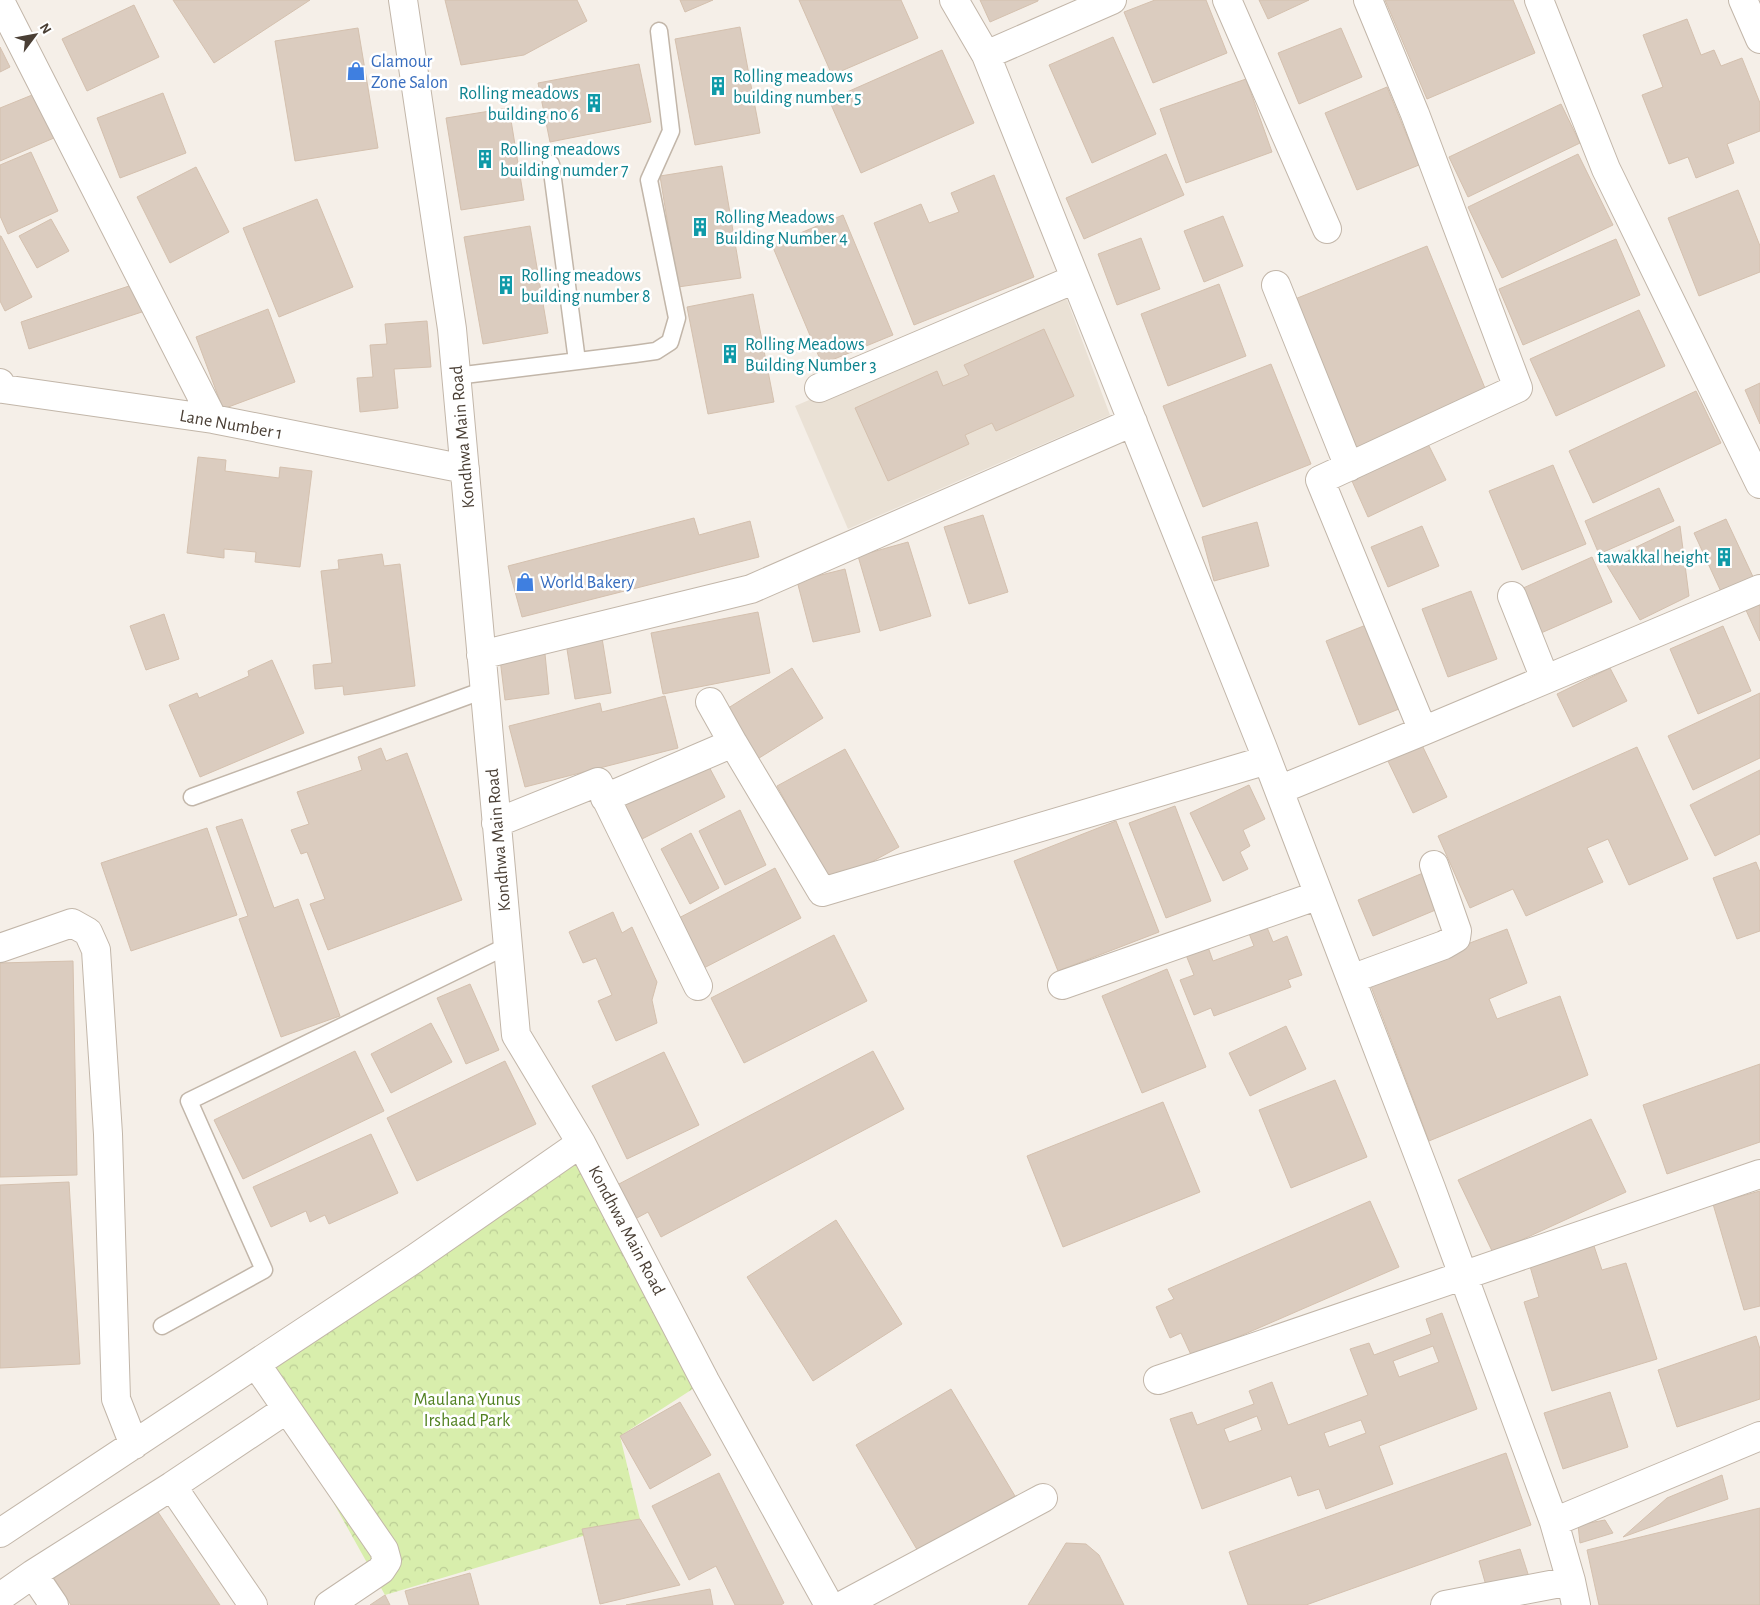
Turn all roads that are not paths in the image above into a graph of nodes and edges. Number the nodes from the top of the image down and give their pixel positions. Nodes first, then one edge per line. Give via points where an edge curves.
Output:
1 (404, 0) edge
2 (954, 0) edge
3 (1112, 0) edge
4 (1227, 0) edge
5 (1368, 0) edge
6 (1539, 0) edge
7 (1743, 0) edge
8 (0, 1) edge
9 (658, 31) dead end
10 (1759, 32) edge
11 (986, 55) junction
12 (551, 164) dead end
13 (1327, 229) dead end
14 (1075, 278) junction
15 (1276, 285) dead end
16 (577, 361) junction
17 (456, 376) junction
18 (0, 383) edge
19 (818, 388) dead end
20 (213, 419) junction
21 (1133, 422) junction
22 (1349, 467) junction
23 (465, 469) junction
24 (1760, 484) edge
25 (1760, 589) edge
26 (1512, 596) dead end
27 (481, 655) junction
28 (1545, 679) junction
29 (484, 690) junction
30 (710, 702) dead end
31 (1423, 731) junction
32 (733, 743) junction
33 (1267, 760) junction
34 (1279, 790) junction
35 (192, 797) dead end
36 (605, 798) junction
37 (496, 823) junction
38 (1434, 865) dead end
39 (1319, 896) junction
40 (508, 946) junction
41 (0, 948) edge
42 (1351, 979) junction
43 (1062, 985) dead end
44 (698, 986) dead end
45 (582, 1143) junction
46 (1760, 1174) edge
47 (1463, 1275) junction
48 (162, 1326) dead end
49 (256, 1364) junction
50 (1158, 1380) dead end
51 (287, 1409) junction
52 (1760, 1436) edge
53 (134, 1445) junction
54 (172, 1486) junction
55 (1043, 1498) dead end
56 (1554, 1522) junction
57 (0, 1533) edge
58 (33, 1574) junction
59 (1574, 1593) edge
60 (0, 1597) edge
61 (54, 1605) edge
62 (253, 1605) edge
63 (329, 1605) edge
64 (829, 1605) edge
65 (843, 1605) edge
66 (1445, 1605) edge

1 - 17 street, Kondhwa Main Road
2 - 11 street
3 - 11 street
4 - 13 street
5 - 22 street via 1415,114 1518,388
6 - 24 street via 1606,169
7 - 10 street
8 - 20 street
9 - 16 lane via 671,131 649,180 677,318 670,342 656,351
11 - 14 street
12 - 16 lane
14 - 19 street
14 - 21 street
15 - 22 street
16 - 17 lane
17 - 23 street, Kondhwa Main Road
18 - 20 street, Lane Number 1 via 3,389
20 - 23 street, Lane Number 1
21 - 27 street via 751,589
21 - 33 street
22 - 31 street via 1320,480
23 - 27 street, Kondhwa Main Road
25 - 28 street
26 - 28 street
27 - 29 street, Kondhwa Main Road
28 - 31 street
29 - 35 lane
29 - 37 street, Kondhwa Main Road
30 - 32 street
31 - 34 street
32 - 33 street via 822,892
32 - 36 street
33 - 34 street
34 - 39 street
36 - 37 street via 598,782
36 - 44 street
37 - 40 street, Kondhwa Main Road
38 - 42 street via 1457,931 1456,938
39 - 42 street
39 - 43 street
40 - 45 street, Kondhwa Main Road via 516,1035
40 - 48 lane via 189,1100 264,1270
41 - 53 street via 72,923 88,932 96,950 108,1134 116,1399
42 - 47 street
45 - 49 street via 414,1260
45 - 64 street, Kondhwa Main Road via 705,1381
46 - 47 street
47 - 50 street
47 - 56 street
49 - 51 street
49 - 53 street
51 - 54 street
51 - 63 street via 384,1550 387,1562 381,1570
52 - 56 street
53 - 57 street
54 - 58 street
54 - 62 street
55 - 65 street
56 - 59 street
58 - 60 street
58 - 61 street
59 - 66 street

